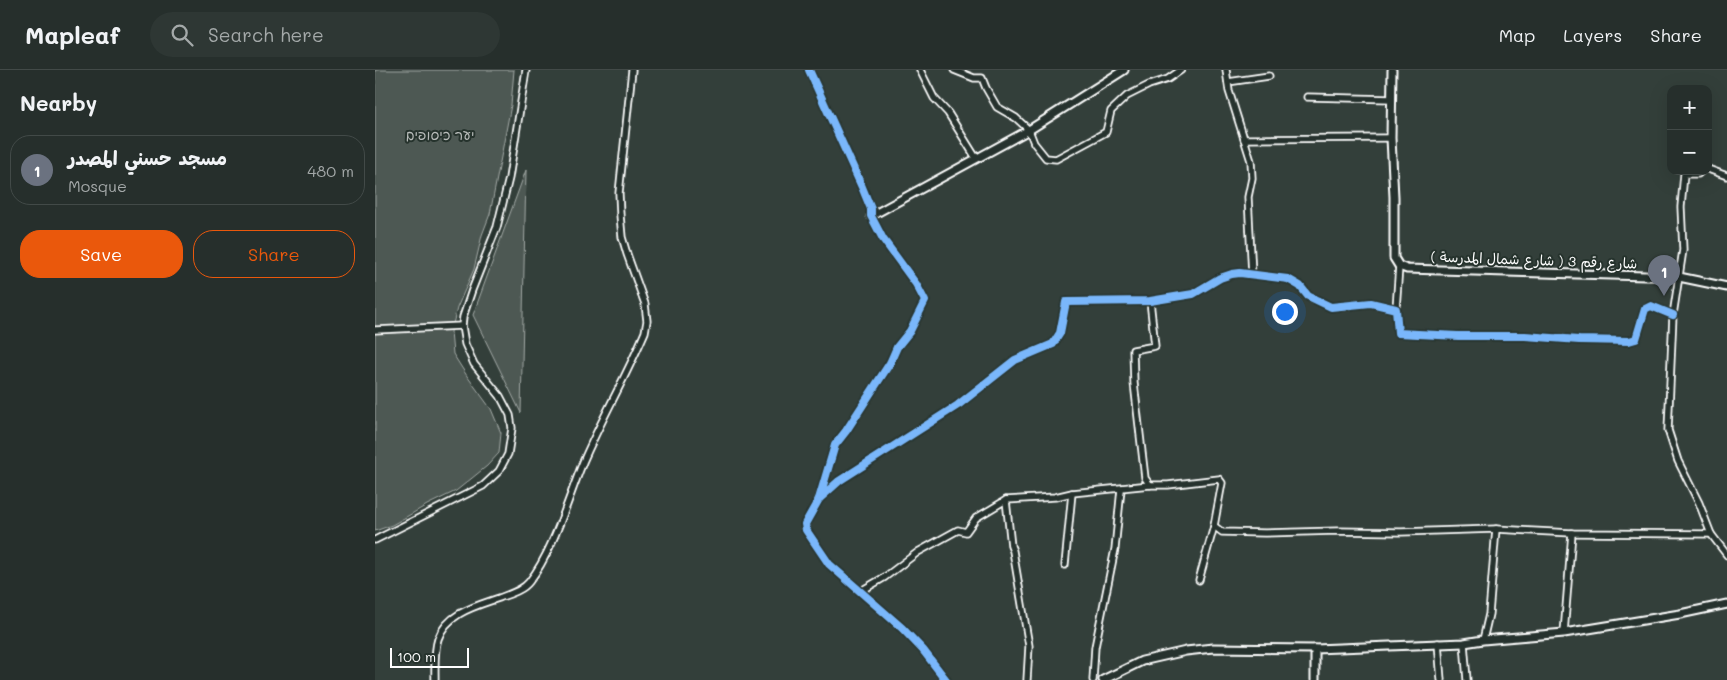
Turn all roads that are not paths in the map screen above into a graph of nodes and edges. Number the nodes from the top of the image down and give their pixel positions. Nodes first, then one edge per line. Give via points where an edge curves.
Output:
1 (526, 70) edge
2 (631, 70) edge
3 (809, 70) edge
4 (920, 70) edge
5 (954, 70) edge
6 (1124, 70) edge
7 (1181, 70) edge
8 (1226, 70) edge
9 (1392, 70) edge
10 (1269, 76) dead end
11 (1228, 82) junction
12 (1307, 97) dead end
13 (1392, 99) junction
14 (1029, 130) junction
15 (1391, 138) junction
16 (1244, 139) junction
17 (976, 158) junction
18 (1712, 170) edge
19 (1684, 175) edge
20 (1727, 176) edge
21 (871, 216) junction
22 (1399, 266) junction
23 (1252, 275) junction
24 (1679, 277) junction
25 (1727, 287) edge
26 (1150, 302) junction
27 (1396, 309) junction
28 (1673, 315) junction
29 (462, 326) junction
30 (375, 330) edge
31 (1150, 485) junction
32 (1121, 489) junction
33 (1072, 493) junction
34 (819, 499) junction
35 (1006, 500) junction
36 (1214, 526) junction
37 (1496, 529) junction
38 (1572, 533) junction
39 (1711, 534) junction
40 (375, 540) edge
41 (1727, 555) edge
42 (1065, 565) dead end
43 (1199, 580) dead end
44 (861, 591) junction
45 (1727, 604) edge
46 (1564, 633) junction
47 (1483, 640) junction
48 (1438, 643) junction
49 (1463, 643) junction
50 (1315, 649) junction
51 (435, 680) edge
52 (946, 680) edge
53 (1027, 680) edge
54 (1093, 680) edge
55 (1103, 680) edge
56 (1315, 680) edge
57 (1441, 680) edge
58 (1467, 680) edge

1 - 29 street via 509,178 497,228 472,290
2 - 51 street via 619,193 620,215 627,254 645,304 645,332 584,460 535,575 526,585 470,608 446,626 436,651
3 - 21 street via 862,187
4 - 17 street via 934,98 948,113
5 - 14 street via 982,78 997,107
6 - 14 street
7 - 14 street via 1167,80 1127,96 1111,111 1106,132 1056,159 1045,158
8 - 11 street
9 - 13 street
10 - 11 street
11 - 16 street
12 - 13 street
13 - 15 street
14 - 17 street
15 - 16 street
15 - 22 street via 1394,258
16 - 23 street via 1251,161 1248,198
17 - 21 street
18 - 20 street
19 - 24 street via 1681,207 1683,250
21 - 34 street via 925,301 890,363 835,444
22 - 24 street, شارع رقم 3 ( شارع شمال المدرسة ) via 1407,269
22 - 27 street
23 - 26 street via 1232,274 1193,294
23 - 27 street via 1288,279 1308,296 1331,306 1371,303
24 - 25 street, شارع رقم 3 ( شارع شمال المدرسة )
24 - 28 street
26 - 31 street via 1155,346 1133,350 1145,478
26 - 34 street via 1066,302 1060,333 1053,344 1015,360 958,405 839,481
27 - 28 street via 1398,333 1579,340 1636,339 1645,309 1651,306
28 - 39 street via 1668,430 1678,461
29 - 30 street
29 - 40 street via 465,344 474,364 500,396 510,415 512,428 508,454 499,471 483,486
31 - 32 street
31 - 36 street via 1219,479 1222,483
32 - 33 street
32 - 54 street via 1115,549 1095,647
33 - 35 street
33 - 42 street
34 - 44 street via 805,524 806,530 829,564
35 - 44 street via 976,518 966,532 958,530 918,552
35 - 53 street via 1029,646
36 - 37 street via 1222,532
36 - 43 street
37 - 38 street
37 - 47 street via 1489,614
38 - 39 street
38 - 46 street
39 - 41 street
44 - 52 street via 908,633
45 - 46 street
46 - 47 street
47 - 49 street
48 - 49 street
48 - 50 street
48 - 57 street
49 - 58 street
50 - 55 street via 1213,648 1186,651 1141,661
50 - 56 street

